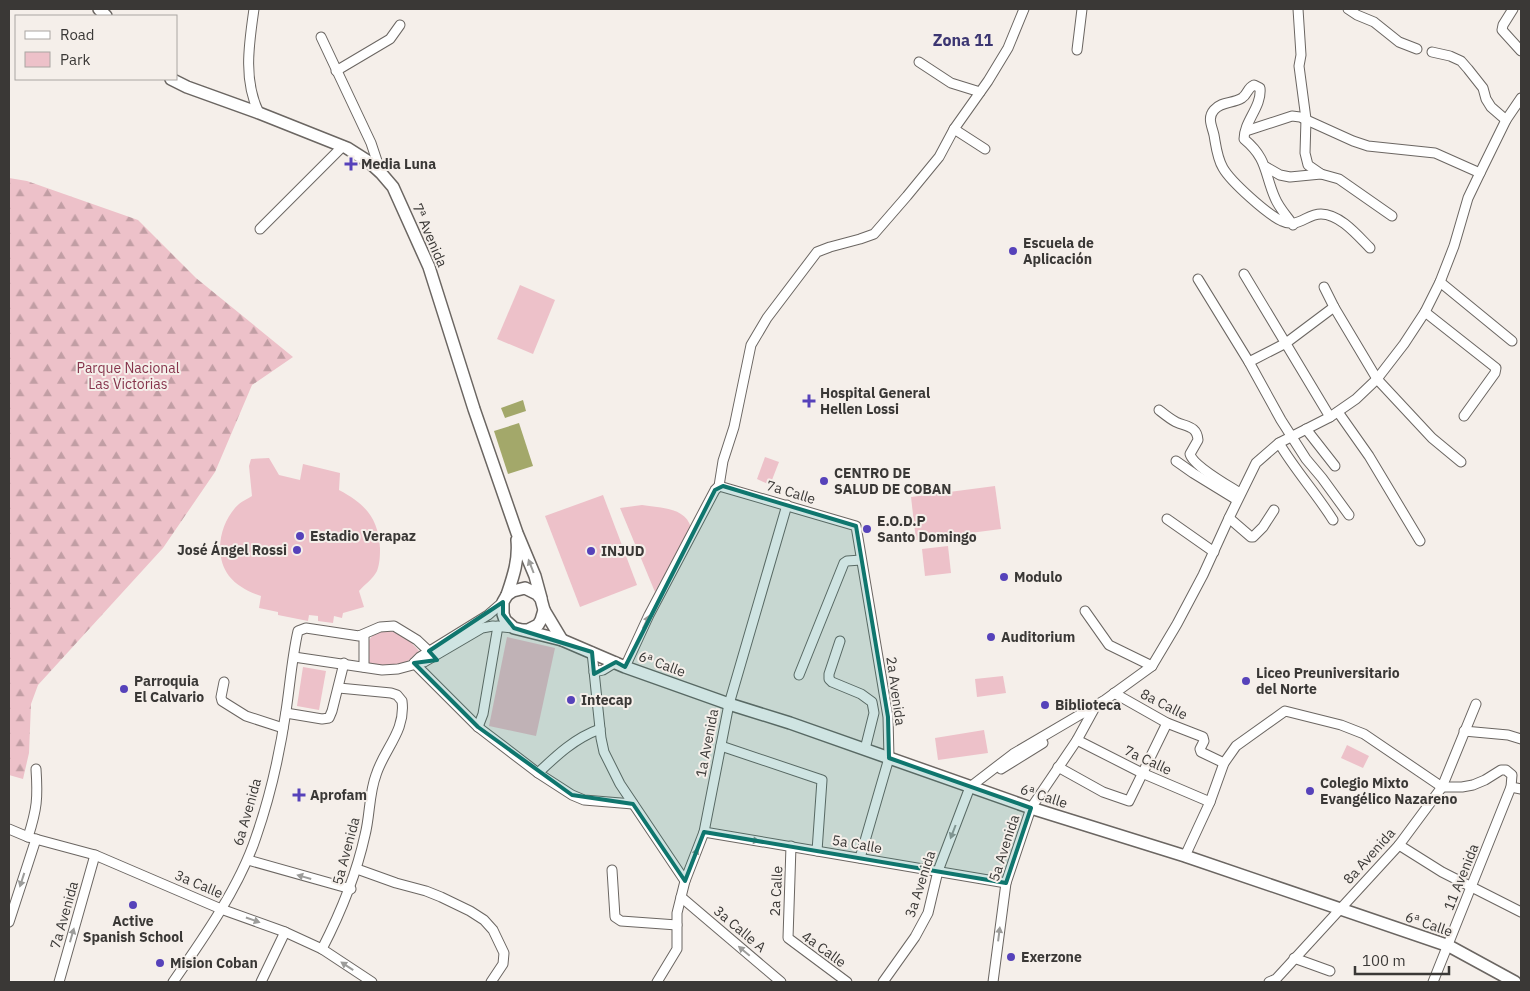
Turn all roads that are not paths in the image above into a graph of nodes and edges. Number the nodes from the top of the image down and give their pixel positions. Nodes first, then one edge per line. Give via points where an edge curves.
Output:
1 (254, 9) edge
2 (1024, 9) edge
3 (1082, 9) edge
4 (1298, 9) edge
5 (1348, 9) edge
6 (1513, 9) edge
7 (400, 25) dead end
8 (321, 37) dead end
9 (1417, 49) dead end
10 (1077, 50) dead end
11 (1521, 51) edge
12 (1432, 52) dead end
13 (919, 62) dead end
14 (336, 71) junction
15 (173, 80) edge
16 (980, 92) junction
17 (1521, 98) edge
18 (259, 113) junction
19 (1306, 119) junction
20 (1506, 120) junction
21 (954, 129) junction
22 (1246, 131) junction
23 (343, 146) junction
24 (985, 149) dead end
25 (1266, 168) junction
26 (381, 173) junction
27 (1480, 173) junction
28 (1321, 174) junction
29 (1392, 216) dead end
30 (1293, 224) junction
31 (260, 229) dead end
32 (1370, 248) dead end
33 (1244, 274) dead end
34 (1198, 279) dead end
35 (1440, 282) junction
36 (1324, 287) dead end
37 (1334, 307) junction
38 (1425, 312) junction
39 (1512, 340) dead end
40 (1286, 343) junction
41 (1249, 362) junction
42 (1377, 379) junction
43 (1159, 410) dead end
44 (1338, 412) junction
45 (1464, 416) dead end
46 (1330, 418) junction
47 (1306, 429) junction
48 (1292, 437) junction
49 (1279, 443) junction
50 (1176, 461) dead end
51 (1461, 462) dead end
52 (1335, 466) dead end
53 (719, 486) junction
54 (1239, 496) junction
55 (788, 505) junction
56 (1274, 510) dead end
57 (1349, 515) dead end
58 (1229, 518) junction
59 (1167, 519) dead end
60 (1333, 520) dead end
61 (856, 526) joint
62 (517, 533) junction
63 (1420, 540) dead end
64 (1214, 552) junction
65 (861, 560) junction
66 (505, 599) junction
67 (543, 604) junction
68 (1085, 611) dead end
69 (498, 626) junction
70 (518, 629) junction
71 (364, 635) junction
72 (562, 640) junction
73 (840, 641) dead end
74 (592, 652) junction
75 (431, 654) junction
76 (294, 656) junction
77 (344, 663) junction
78 (414, 663) junction
79 (621, 664) junction
80 (1152, 666) junction
81 (364, 667) junction
82 (594, 672) junction
83 (799, 675) dead end
84 (224, 682) dead end
85 (339, 688) junction
86 (1114, 693) junction
87 (1104, 700) junction
88 (728, 704) junction
89 (1476, 704) dead end
90 (1094, 709) junction
91 (286, 713) junction
92 (1167, 723) junction
93 (478, 727) junction
94 (283, 728) junction
95 (600, 729) junction
96 (1464, 731) junction
97 (1521, 739) edge
98 (1076, 740) junction
99 (721, 746) junction
100 (865, 749) junction
101 (889, 758) junction
102 (1224, 763) junction
103 (1058, 767) junction
104 (36, 769) dead end
105 (1142, 772) junction
106 (538, 773) junction
107 (1512, 784) junction
108 (970, 787) junction
109 (1442, 787) junction
110 (1521, 789) edge
111 (1210, 802) junction
112 (633, 804) junction
113 (1032, 808) junction
114 (9, 829) edge
115 (704, 832) junction
116 (32, 838) junction
117 (1399, 844) junction
118 (791, 846) junction
119 (817, 850) junction
120 (95, 855) junction
121 (1185, 856) junction
122 (860, 858) junction
123 (248, 860) junction
124 (357, 868) junction
125 (612, 870) dead end
126 (938, 871) junction
127 (685, 881) junction
128 (1006, 883) junction
129 (1471, 887) junction
130 (351, 889) junction
131 (681, 896) junction
132 (221, 909) junction
133 (1339, 909) junction
134 (1521, 912) edge
135 (9, 922) edge
136 (677, 925) junction
137 (285, 932) junction
138 (787, 937) joint
139 (1449, 946) junction
140 (322, 949) junction
141 (1294, 958) junction
142 (1330, 971) dead end
143 (1275, 981) edge
144 (59, 982) edge
145 (174, 982) edge
146 (261, 982) edge
147 (372, 982) edge
148 (491, 982) edge
149 (657, 982) edge
150 (781, 982) edge
151 (847, 982) edge
152 (884, 982) edge
153 (993, 982) edge
154 (1433, 982) edge
155 (1515, 982) edge

1 - 18 street via 248,67 250,92
2 - 16 street via 1008,48
3 - 10 street
4 - 19 street via 1299,66
5 - 9 street via 1374,22 1399,42
6 - 11 street via 1502,30
7 - 14 street via 390,39
8 - 14 street
12 - 20 street via 1461,61 1482,88 1491,107
13 - 16 street via 951,83
14 - 26 street via 371,143
15 - 18 main road, 7ª Avenida
16 - 21 street
17 - 20 street
18 - 23 main road, 7ª Avenida
19 - 22 street via 1292,116
19 - 27 street via 1368,146 1435,153
19 - 28 street via 1308,165
20 - 27 street
21 - 24 street
21 - 53 street via 939,157 874,234 818,252 768,318 752,345
22 - 25 street via 1244,139 1259,154
22 - 30 street via 1261,94 1260,88 1254,85 1242,98 1222,104 1213,111 1210,119 1220,160 1231,179 1254,200 1282,222
23 - 26 main road, 7ª Avenida
23 - 31 street
25 - 28 street via 1290,177
25 - 30 street via 1275,200
26 - 62 main road, 7ª Avenida via 393,187 429,267
27 - 35 street via 1468,198
28 - 29 street via 1339,179
30 - 32 street via 1320,214 1333,216
33 - 40 street
34 - 41 street
35 - 38 street
35 - 39 street
36 - 37 street
37 - 40 street
37 - 42 street
38 - 42 street
38 - 45 street via 1496,368
40 - 41 street
40 - 46 street
41 - 48 street
42 - 44 street
42 - 51 street via 1432,438
43 - 54 street via 1174,422 1191,426 1196,431 1198,440 1191,458
44 - 46 street
44 - 63 street
46 - 47 street
47 - 48 street
47 - 52 street
48 - 49 street
48 - 57 street
49 - 54 street via 1256,463
49 - 60 street
50 - 54 street
53 - 55 street, 7a Calle
79 -> 53 street
54 - 58 street
55 - 61 street, 7a Calle
55 - 88 street, 1a Avenida
56 - 58 street via 1253,537
58 - 64 street
59 - 64 street
61 - 65 street, 2a Avenida
62 - 66 main road, 7ª Avenida via 518,556
67 -> 62 main road, 7ª Avenida
64 - 80 street
65 - 83 street via 844,563
65 - 101 street, 2a Avenida via 888,717
66 - 67 main road via 513,591 525,588 532,590
66 - 70 main road via 503,614 509,625
66 - 75 street via 488,616
67 - 70 main road via 538,624 528,630
67 - 72 main road
68 - 80 street via 1109,644
69 - 70 street
69 - 75 street via 477,630
69 - 93 street
70 - 72 main road, 6ª Calle
71 - 75 street via 380,627 394,626 408,633
71 - 76 street, 6a Avenida via 306,628 298,632
71 - 81 street
72 - 74 main road, 6ª Calle
73 - 100 street via 830,679 872,702 874,713
74 - 79 main road, 6ª Calle
74 - 82 street
75 - 78 street via 420,656
76 - 77 street
76 - 91 street, 6a Avenida
77 - 81 street
77 - 85 street
78 - 81 street via 392,670
78 - 93 street
79 - 82 street
79 - 88 main road, 6ª Calle
80 - 86 street
82 - 95 street
84 - 94 street via 222,701 246,716
85 - 91 street via 329,718
85 - 124 street, 5a Avenida via 391,693 402,701 403,714 398,731 376,775
86 - 87 street
86 - 92 street, 8a Calle
87 - 90 street
87 - 108 street via 1013,754
88 - 99 street, 1a Avenida
88 - 100 main road, 6ª Calle
89 - 96 street, 8a Avenida
90 - 98 street, 5a Avenida
90 - 108 street
91 - 94 street, 6a Avenida
92 - 102 street, 8a Calle via 1203,737 1200,749 1203,753
92 - 105 street
93 - 106 street
94 - 123 street, 6a Avenida via 265,808
95 - 106 street via 589,732 562,750
95 - 112 street via 604,752
96 - 97 street
96 - 109 street, 8a Avenida
98 - 103 street, 5a Avenida
98 - 105 street, 7a Calle
99 - 115 street, 1a Avenida
99 - 119 street via 822,780
100 - 101 main road, 6ª Calle
101 - 108 main road, 6ª Calle
101 - 122 street, 2a Avenida
102 - 109 street via 1236,746 1285,711 1364,734
102 - 111 street
103 - 105 street via 1127,802
103 - 113 street, 5a Avenida
104 - 116 street via 37,804
105 - 111 street, 7a Calle
106 - 112 street via 572,796 584,800
107 - 109 street via 1512,775 1501,770 1473,785
107 - 110 street
107 - 129 street, 11 Avenida
108 - 113 main road, 6ª Calle
108 -> 126 street, 3a Avenida
109 - 117 street, 8a Avenida
111 - 121 street
112 - 127 street
113 - 121 main road, 6ª Calle
113 - 128 street, 5a Avenida
114 - 116 street, 3a Calle
115 -> 118 street, 5a Calle
127 -> 115 street, 1a Avenida
116 - 120 street, 3a Calle
116 -> 135 street
117 - 129 street
117 - 133 street, 8a Avenida
118 - 119 street, 5a Calle
118 - 138 street, 2a Calle
119 - 122 street, 5a Calle
120 - 132 street, 3a Calle
144 -> 120 street, 7a Avenida
121 - 133 main road, 6ª Calle
122 - 126 street, 5a Calle
130 -> 123 street
123 - 132 street, 6a Avenida
124 - 130 street, 5a Avenida
124 - 148 street via 426,891 484,920 500,941 504,953 503,964
125 - 136 street via 617,920
126 - 128 street, 5a Calle
126 - 152 street, 3a Avenida via 928,913
127 - 131 street, 1a Avenida
153 -> 128 street, 5a Avenida
129 - 134 street
129 - 139 street, 11 Avenida
130 - 140 street, 5a Avenida
131 - 136 street, 1a Avenida
150 -> 131 street, 3a Calle A
132 -> 137 street, 3a Calle
132 - 145 street, 6a Avenida
133 - 139 main road, 6ª Calle
133 - 141 street, 8a Avenida
136 - 149 street, 1a Avenida via 677,949
137 - 140 street, 3a Calle
137 - 146 street
138 - 151 street, 4a Calle
139 - 154 street, 11 Avenida
139 - 155 main road, 6ª Calle
147 -> 140 street, 3a Calle
141 - 142 street
141 - 143 street, 8a Avenida

